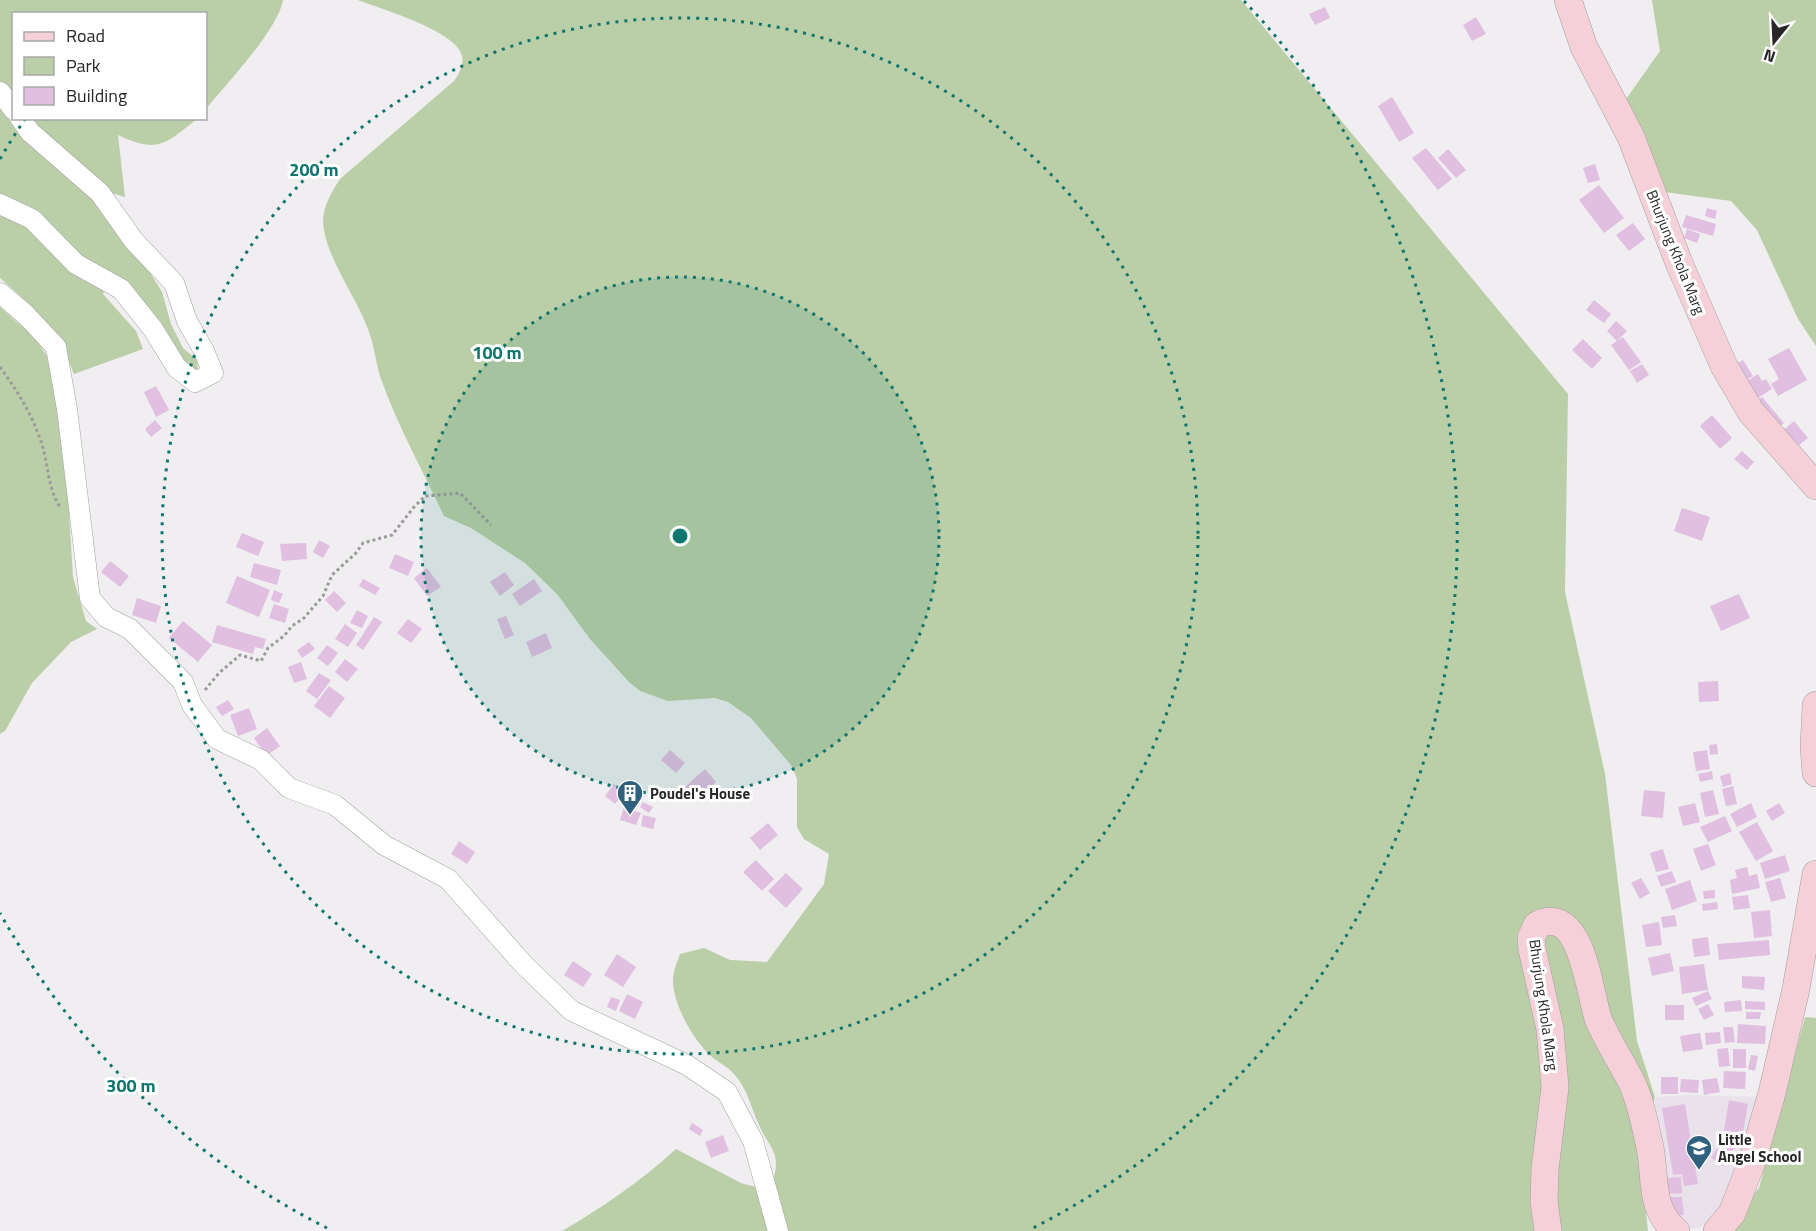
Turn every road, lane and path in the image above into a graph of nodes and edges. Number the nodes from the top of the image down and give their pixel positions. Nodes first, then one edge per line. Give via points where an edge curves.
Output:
1 (1568, 0) edge
2 (0, 92) edge
3 (12, 107) edge
4 (21, 120) edge
5 (0, 204) edge
6 (0, 293) edge
7 (0, 367) edge
8 (1816, 486) edge
9 (65, 515) dead end
10 (491, 525) dead end
11 (192, 705) junction
12 (1816, 705) edge
13 (1816, 773) edge
14 (1816, 874) edge
15 (778, 1231) edge
16 (1548, 1231) edge
17 (1676, 1231) edge
18 (1717, 1231) edge

1 - 8 main road, Bhurjung Khola Marg via 1584,47 1631,137 1724,366 1751,412
2 - 3 street
4 - 5 street via 100,193 134,241 174,283 187,321 213,374 195,382 177,368 121,289 75,264 32,219
6 - 11 street via 56,347 90,598 106,617 130,628 183,682
7 - 9 path via 20,396 40,438 52,495
10 - 11 path via 460,493 425,496 392,535 363,543 332,574 323,596 268,648 261,661 240,655
11 - 15 street via 217,739 261,760 289,788 335,805 384,845 448,879 525,966 572,1011 687,1065 727,1092 753,1141
12 - 13 main road
14 - 18 main road via 1796,989 1772,1093 1732,1213
16 - 17 main road, Bhurjung Khola Marg via 1545,1169 1555,1087 1550,1029 1532,938 1537,925 1553,920 1570,931 1587,970 1598,1018 1632,1083 1650,1150 1658,1209

